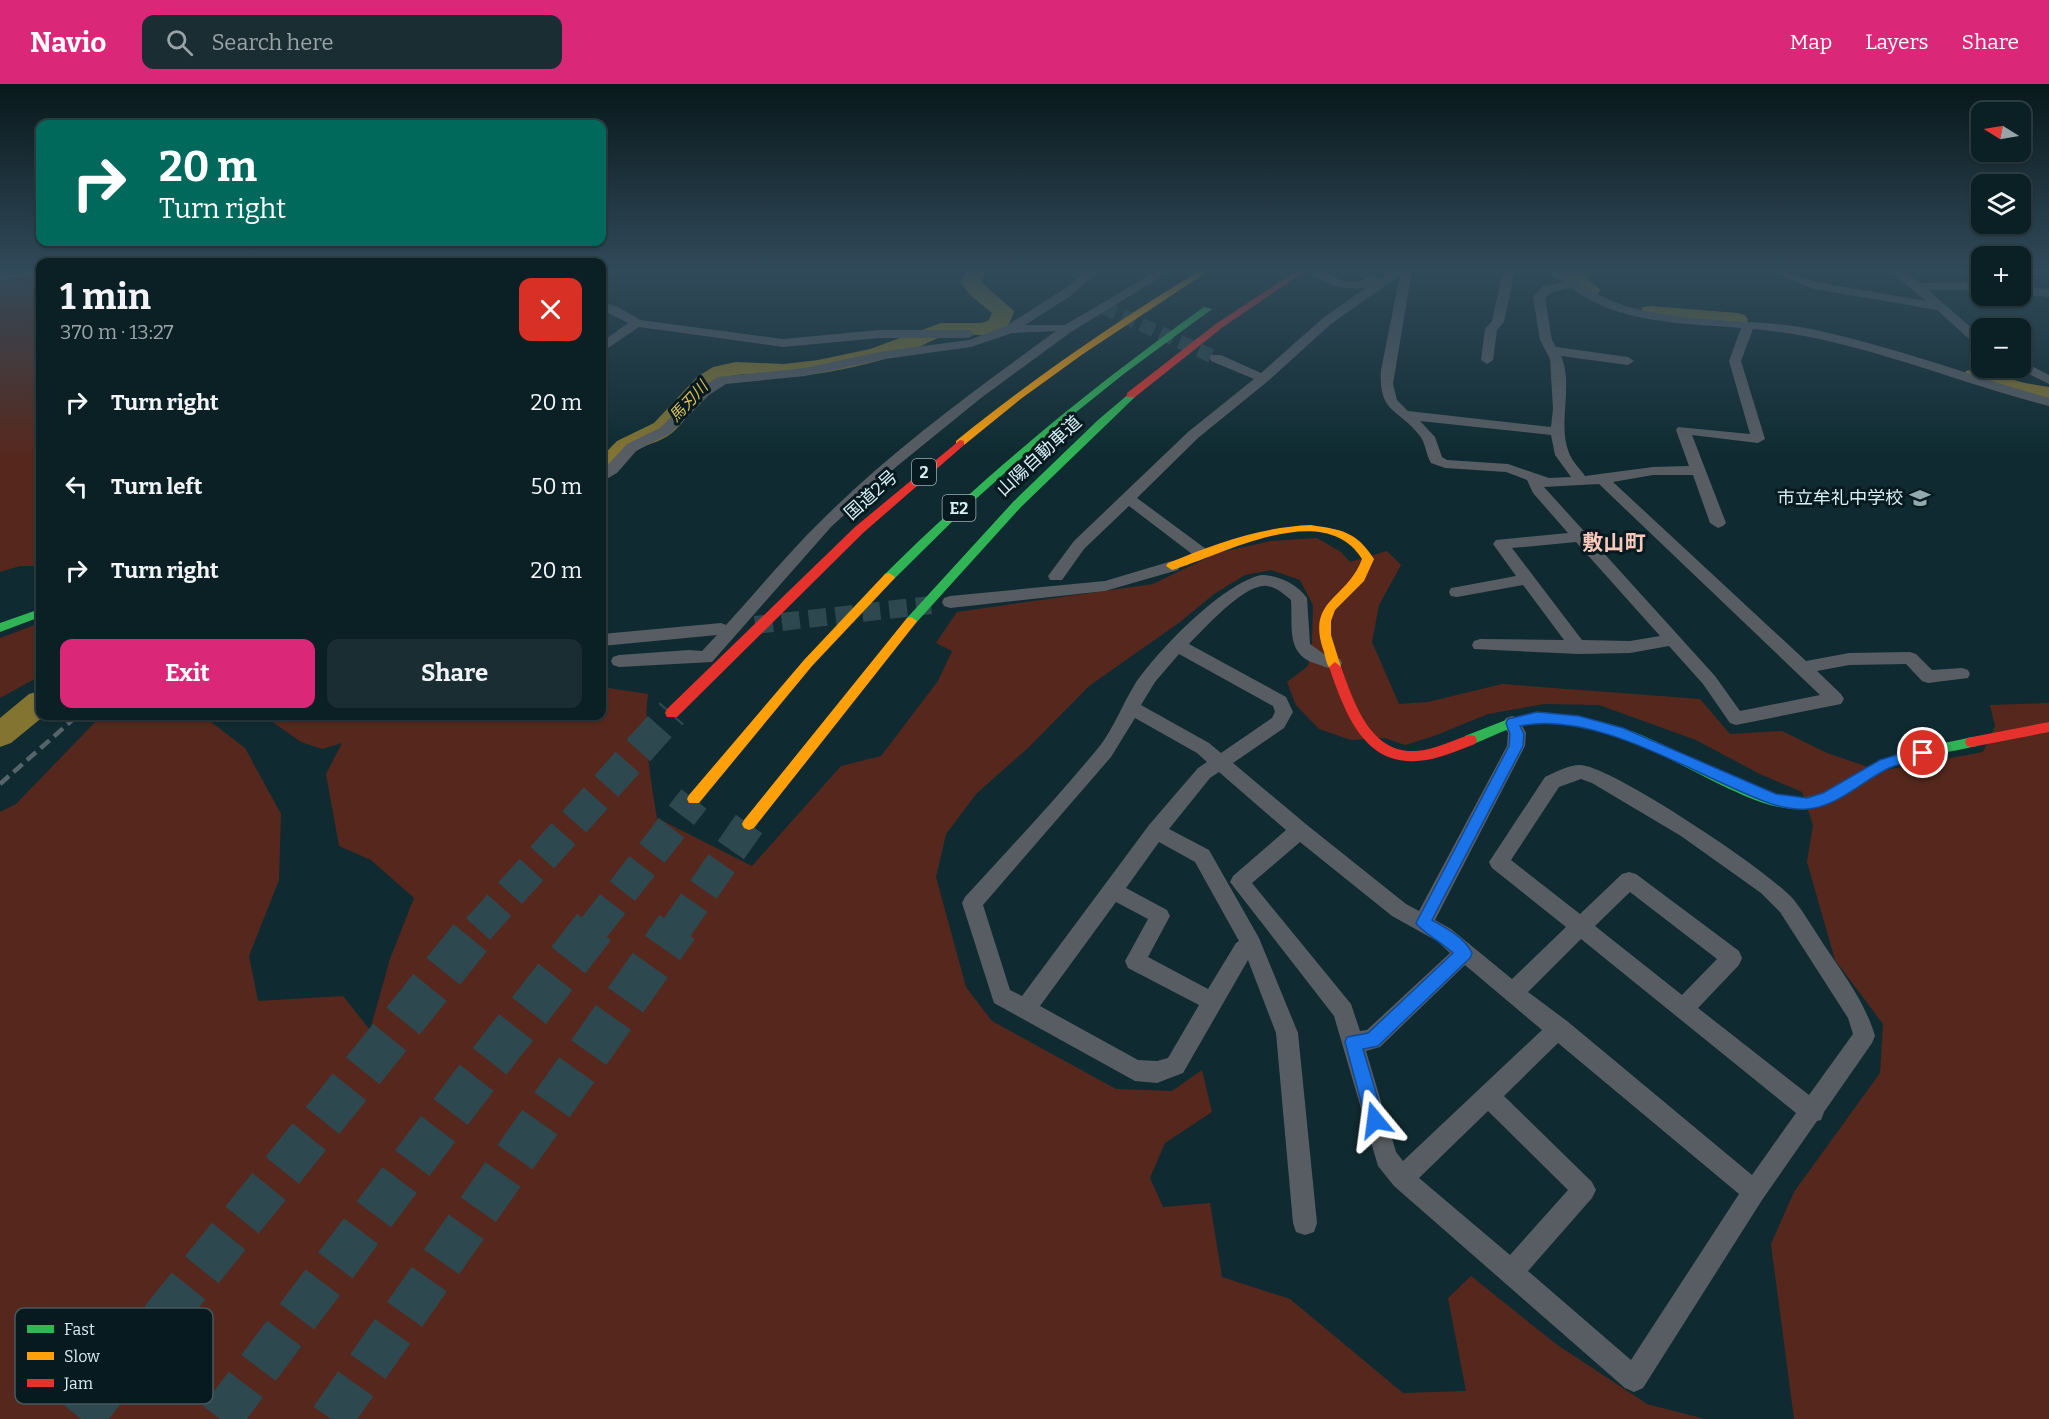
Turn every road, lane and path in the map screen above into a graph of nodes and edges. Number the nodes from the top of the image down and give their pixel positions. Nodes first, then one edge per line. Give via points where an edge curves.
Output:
1 (624, 332) edge
2 (705, 332) edge
3 (1062, 332) edge
4 (1104, 332) edge
5 (1172, 332) edge
6 (1209, 332) edge
7 (1314, 332) edge
8 (1396, 332) edge
9 (1491, 332) edge
10 (1545, 332) edge
11 (1746, 332) edge
12 (1805, 332) edge
13 (996, 333) joint
14 (606, 345) edge
15 (1554, 351) junction
16 (1216, 358) tunnel mouth
17 (1487, 360) dead end
18 (1628, 361) dead end
19 (2031, 370) edge
20 (1263, 378) junction
21 (2049, 380) edge
22 (2049, 402) edge
23 (1404, 415) junction
24 (1557, 432) junction
25 (1699, 470) junction
26 (606, 474) edge
27 (1534, 479) junction
28 (1602, 479) junction
29 (1581, 480) junction
30 (1128, 498) junction
31 (1718, 523) dead end
32 (1579, 537) junction
33 (1201, 553) junction
34 (1172, 566) joint
35 (1056, 576) dead end
36 (1528, 579) junction
37 (1457, 592) dead end
38 (950, 602) tunnel mouth
39 (36, 614) edge
40 (0, 628) edge
41 (721, 629) dead end
42 (606, 640) edge
43 (1672, 640) junction
44 (1480, 645) dead end
45 (1178, 646) junction
46 (1579, 648) junction
47 (619, 661) dead end
48 (1334, 663) junction
49 (1803, 668) junction
50 (1962, 674) dead end
51 (1131, 708) junction
52 (672, 713) tunnel mouth
53 (1512, 723) junction
54 (2049, 727) edge
55 (1219, 763) junction
56 (694, 799) tunnel mouth
57 (749, 824) tunnel mouth
58 (1156, 831) junction
59 (1300, 831) junction
60 (1112, 890) junction
61 (1423, 923) junction
62 (1579, 926) junction
63 (1252, 944) junction
64 (1464, 953) junction
65 (1513, 992) junction
66 (1212, 1001) junction
67 (1026, 1008) junction
68 (1683, 1009) junction
69 (1559, 1028) junction
70 (1353, 1042) junction
71 (1488, 1096) junction
72 (1813, 1112) junction
73 (1402, 1178) junction
74 (1754, 1192) junction
75 (1305, 1222) dead end
76 (1511, 1272) junction

1 - 14 street
2 - 13 street via 783,343 879,334
3 - 47 street via 891,464 826,524 706,658
4 - 52 main road, 国道2号 / 2 via 969,434 885,505
5 - 56 main road, 山陽自動車道 / E2 via 1101,385 933,532 825,642
6 - 57 main road, 山陽自動車道 / E2 via 1044,473 928,598
7 - 20 street
8 - 23 street via 1387,393
9 - 17 street
10 - 15 street
11 - 25 street via 1735,361 1758,439 1683,430
12 - 22 street
13 - 26 street via 971,343 805,372 723,380 704,392 665,431 632,447
15 - 18 street
15 - 24 street via 1560,409
16 - 20 street
19 - 21 street
20 - 30 street via 1193,435
23 - 24 street
23 - 27 street via 1428,436 1436,460 1509,468
24 - 29 street via 1562,455
25 - 28 street via 1653,471
25 - 31 street
27 - 29 street via 1548,483
27 - 32 street via 1538,490
28 - 29 street
28 - 49 street
30 - 33 street
30 - 35 street via 1079,544
32 - 36 street via 1501,544
32 - 43 street
33 - 34 main road
33 - 48 main road via 1284,530 1313,528 1338,532 1356,542 1368,559 1365,572 1333,602 1324,617 1324,632
34 - 38 street via 1105,586
36 - 37 street
36 - 46 street
39 - 40 main road
41 - 42 street
43 - 46 street via 1630,647
43 - 49 street via 1709,680 1736,718 1835,699
44 - 46 street
45 - 48 street via 1237,591 1268,579 1299,598 1297,637 1305,651
45 - 51 street via 1143,685
45 - 55 street via 1280,702 1284,712 1278,723
48 - 53 main road via 1362,733 1378,749 1396,756 1416,757 1444,751
49 - 50 street via 1849,659 1910,658 1929,676
51 - 55 street via 1203,748
51 - 67 street via 1107,749 972,903 1001,996
53 - 54 main road via 1537,717 1579,721 1618,732 1774,800 1807,804 1828,797 1885,764
53 - 61 street via 1517,734 1516,746
55 - 58 street via 1204,773
55 - 59 street
58 - 60 street
58 - 63 street via 1202,856
59 - 61 street via 1399,910
59 - 70 street via 1240,882 1343,1011
60 - 66 street via 1160,916 1134,961
60 - 67 street
61 - 64 street via 1444,934
62 - 65 street
62 - 68 street
62 - 68 street via 1629,880 1732,958
62 - 72 street via 1499,862 1552,782 1581,772 1688,830 1768,887 1787,906 1858,1014 1864,1036
63 - 66 street via 1243,949
63 - 75 street via 1287,1033
64 - 65 street
64 - 70 street via 1372,1040
65 - 69 street
66 - 67 street via 1175,1066 1156,1072 1135,1070
68 - 72 street
69 - 71 street
69 - 74 street
70 - 73 street via 1386,1158
71 - 73 street
71 - 76 street via 1584,1190
72 - 74 street
73 - 76 street
74 - 76 street via 1634,1379

